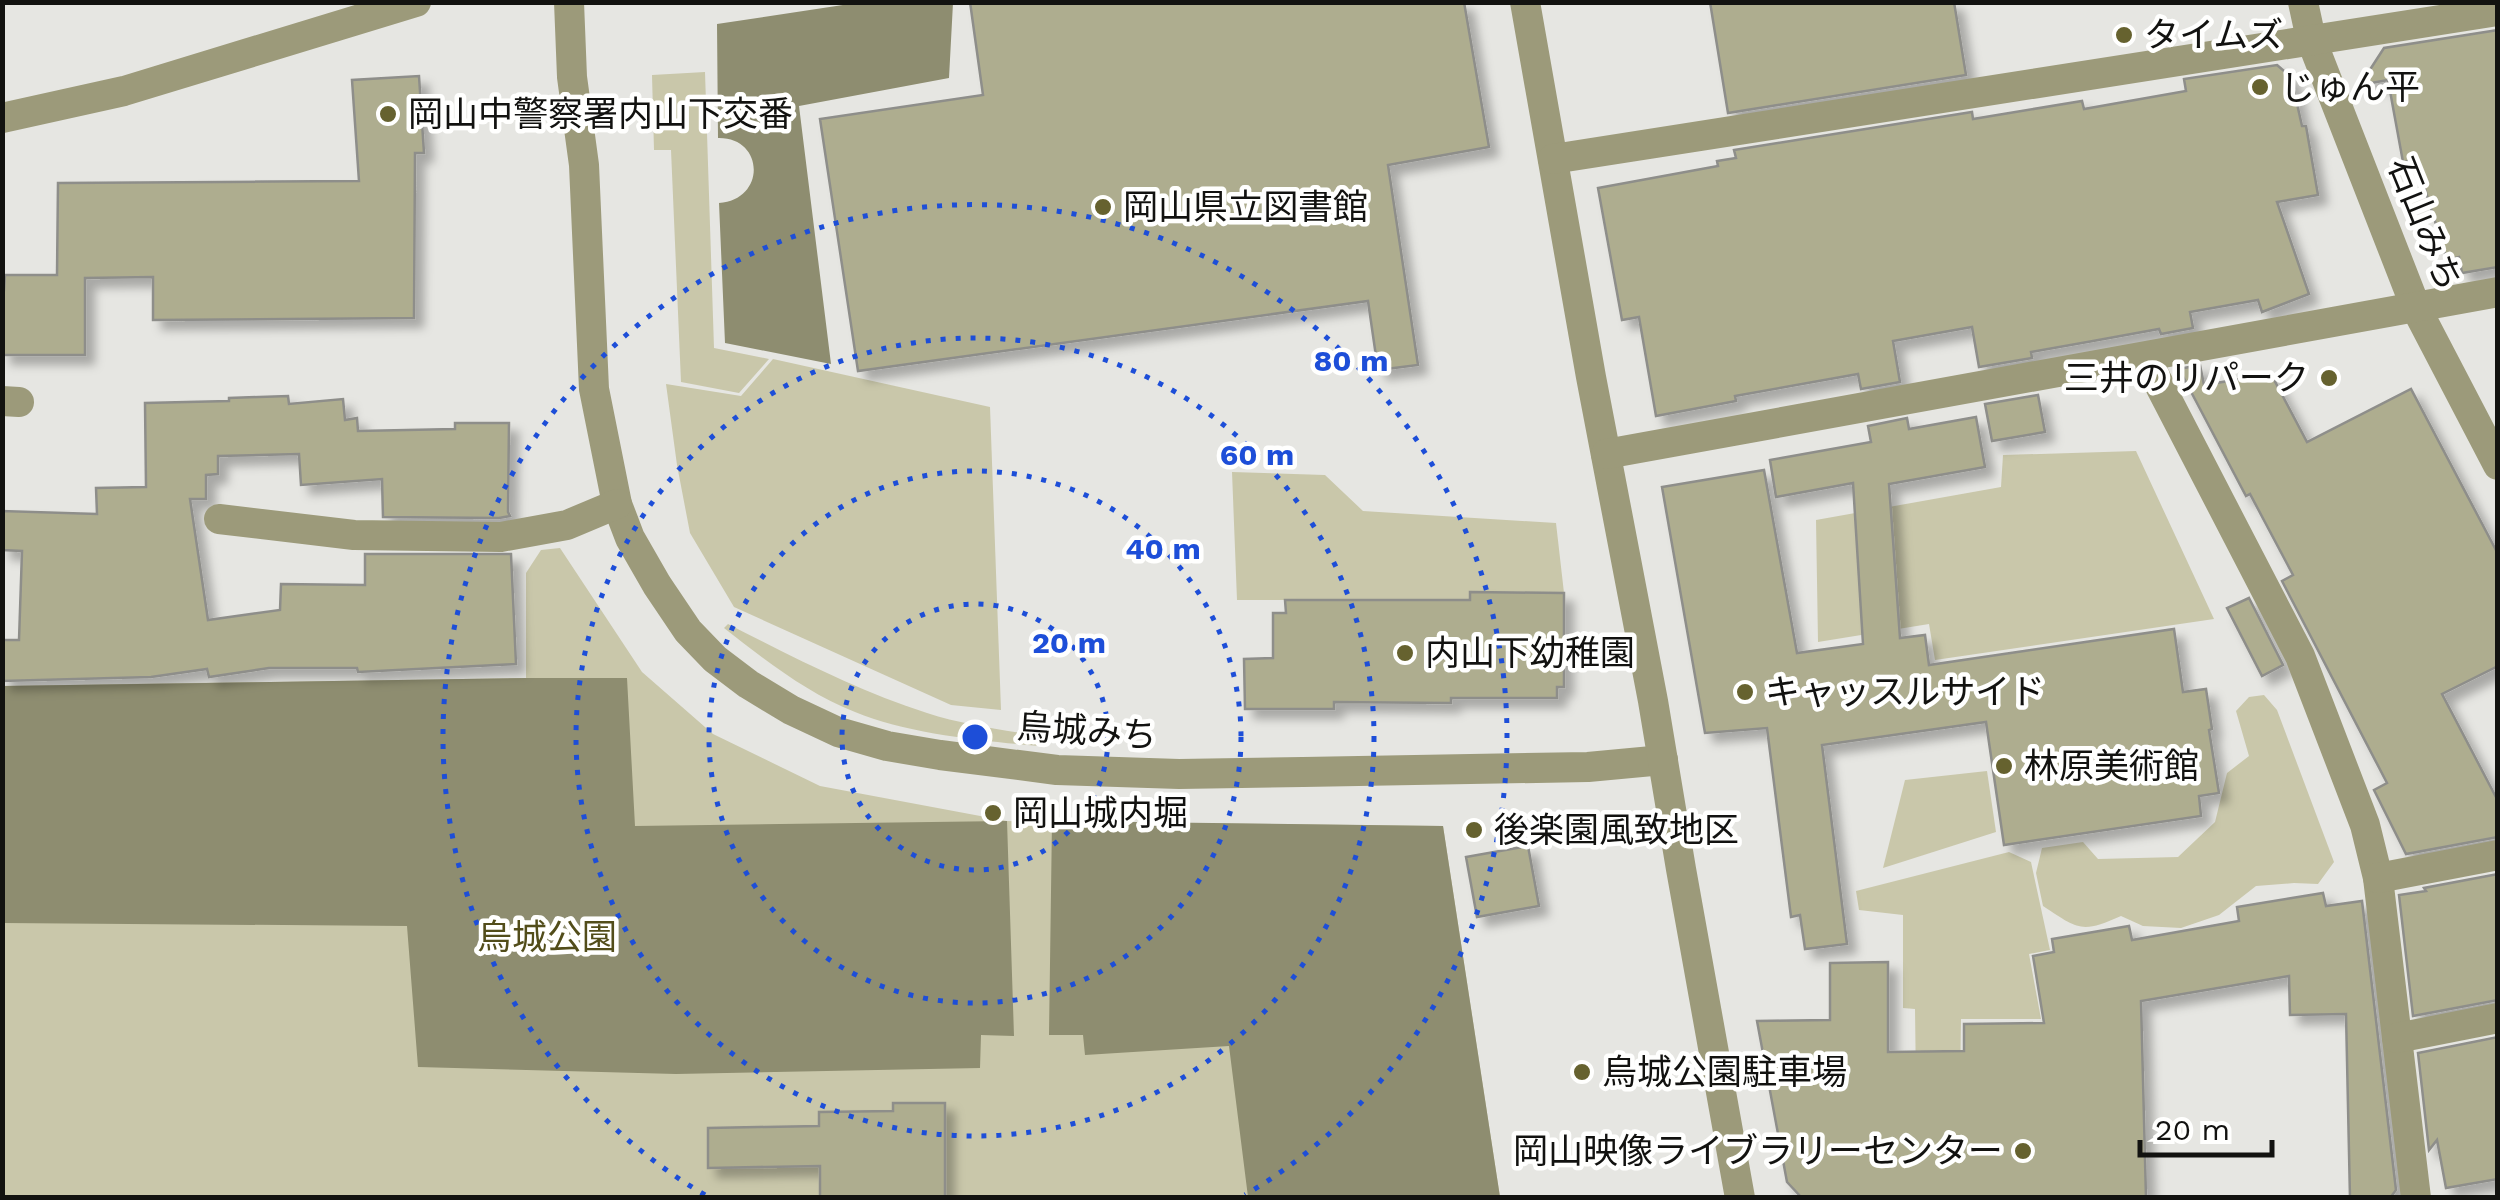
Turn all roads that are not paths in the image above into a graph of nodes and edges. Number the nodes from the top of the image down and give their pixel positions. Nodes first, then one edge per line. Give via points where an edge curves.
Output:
1 (416, 2) edge
2 (569, 2) edge
3 (1525, 2) edge
4 (2303, 2) edge
5 (2498, 11) edge
6 (2311, 39) junction
7 (4, 111) edge
8 (1553, 159) junction
9 (2498, 292) edge
10 (2416, 308) junction
11 (2145, 357) junction
12 (1606, 454) junction
13 (2498, 465) edge
14 (617, 504) junction
15 (219, 519) dead end
16 (1662, 760) junction
17 (2498, 855) edge
18 (2378, 878) junction
19 (2498, 1018) edge
20 (2396, 1038) junction
21 (1740, 1198) edge
22 (2416, 1198) edge

1 - 7 street via 124,91
2 - 14 street, 烏城みち via 594,389
3 - 8 street
4 - 6 street, 石山みち
5 - 6 street
6 - 8 street
6 - 10 street, 石山みち
8 - 12 street
9 - 10 street
10 - 11 street
10 - 13 street, 石山みち
11 - 12 street
11 - 18 street via 2300,656 2365,825
12 - 16 street
14 - 15 street via 567,525 502,537 354,535
14 - 16 street, 烏城みち via 656,585 716,659 791,710 887,746 1057,770 1143,773 1588,767
16 - 21 street
17 - 18 street
18 - 20 street
19 - 20 street
20 - 22 street

